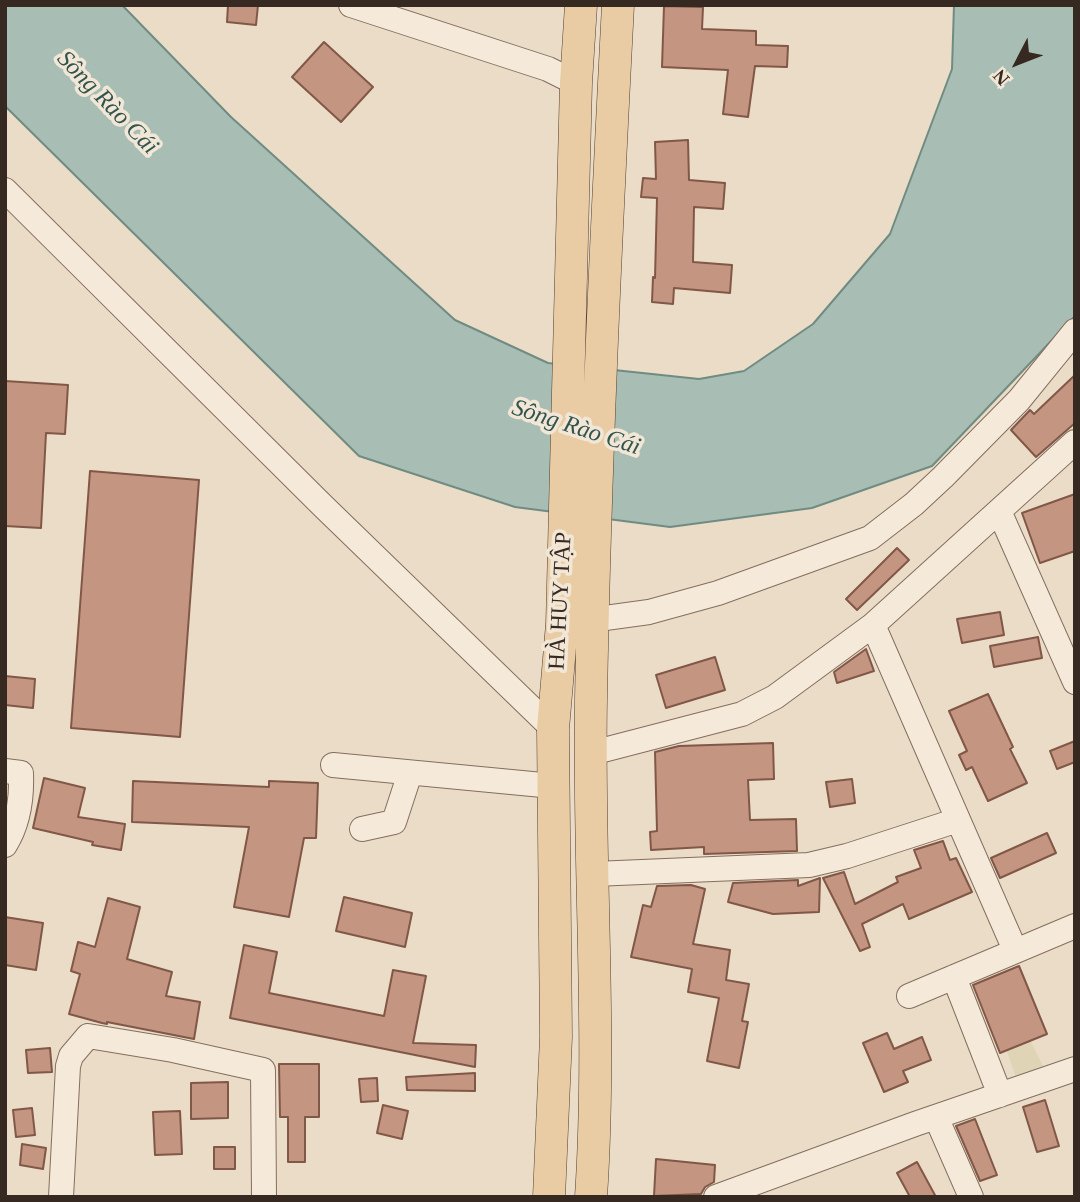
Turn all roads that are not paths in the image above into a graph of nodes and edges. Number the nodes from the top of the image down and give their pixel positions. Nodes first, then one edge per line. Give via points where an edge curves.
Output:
1 (351, 5) edge
2 (581, 5) edge
3 (618, 5) edge
4 (576, 83) junction
5 (5, 190) edge
6 (1075, 331) edge
7 (1075, 442) edge
8 (999, 511) junction
9 (593, 620) junction
10 (562, 624) junction
11 (873, 625) junction
12 (1075, 682) edge
13 (553, 729) junction
14 (592, 753) junction
15 (333, 765) dead end
16 (5, 771) edge
17 (410, 773) junction
18 (553, 786) junction
19 (958, 820) junction
20 (362, 829) dead end
21 (5, 845) edge
22 (594, 874) junction
23 (1075, 926) edge
24 (1015, 950) junction
25 (954, 977) junction
26 (909, 996) dead end
27 (1075, 1069) edge
28 (1000, 1095) junction
29 (936, 1117) junction
30 (61, 1197) edge
31 (264, 1197) edge
32 (549, 1197) edge
33 (591, 1197) edge
34 (716, 1197) edge
35 (971, 1197) edge

1 - 4 street via 548,69
2 - 4 main road, HÀ HUY TẬP
3 - 9 main road, HÀ HUY TẬP
4 - 10 main road, HÀ HUY TẬP
5 - 13 street
6 - 9 street via 1019,400 943,477 870,538 718,593 649,612
7 - 8 street
8 - 11 street
8 - 12 street
9 - 10 street
9 - 14 main road, HÀ HUY TẬP
10 - 13 main road, HÀ HUY TẬP
11 - 14 street via 775,697 743,713
11 - 19 street
13 - 18 main road, HÀ HUY TẬP
14 - 22 main road, HÀ HUY TẬP
15 - 17 street
16 - 21 street via 21,773 22,798
17 - 18 street
17 - 20 street via 394,822
18 - 32 main road, HÀ HUY TẬP via 556,1037
19 - 22 street via 809,865
19 - 24 street
22 - 33 main road, HÀ HUY TẬP via 596,1120
23 - 24 street
24 - 25 street
25 - 26 street
25 - 28 street
27 - 28 street
28 - 29 street
29 - 34 street
29 - 35 street
30 - 31 street via 68,1066 88,1036 263,1070

